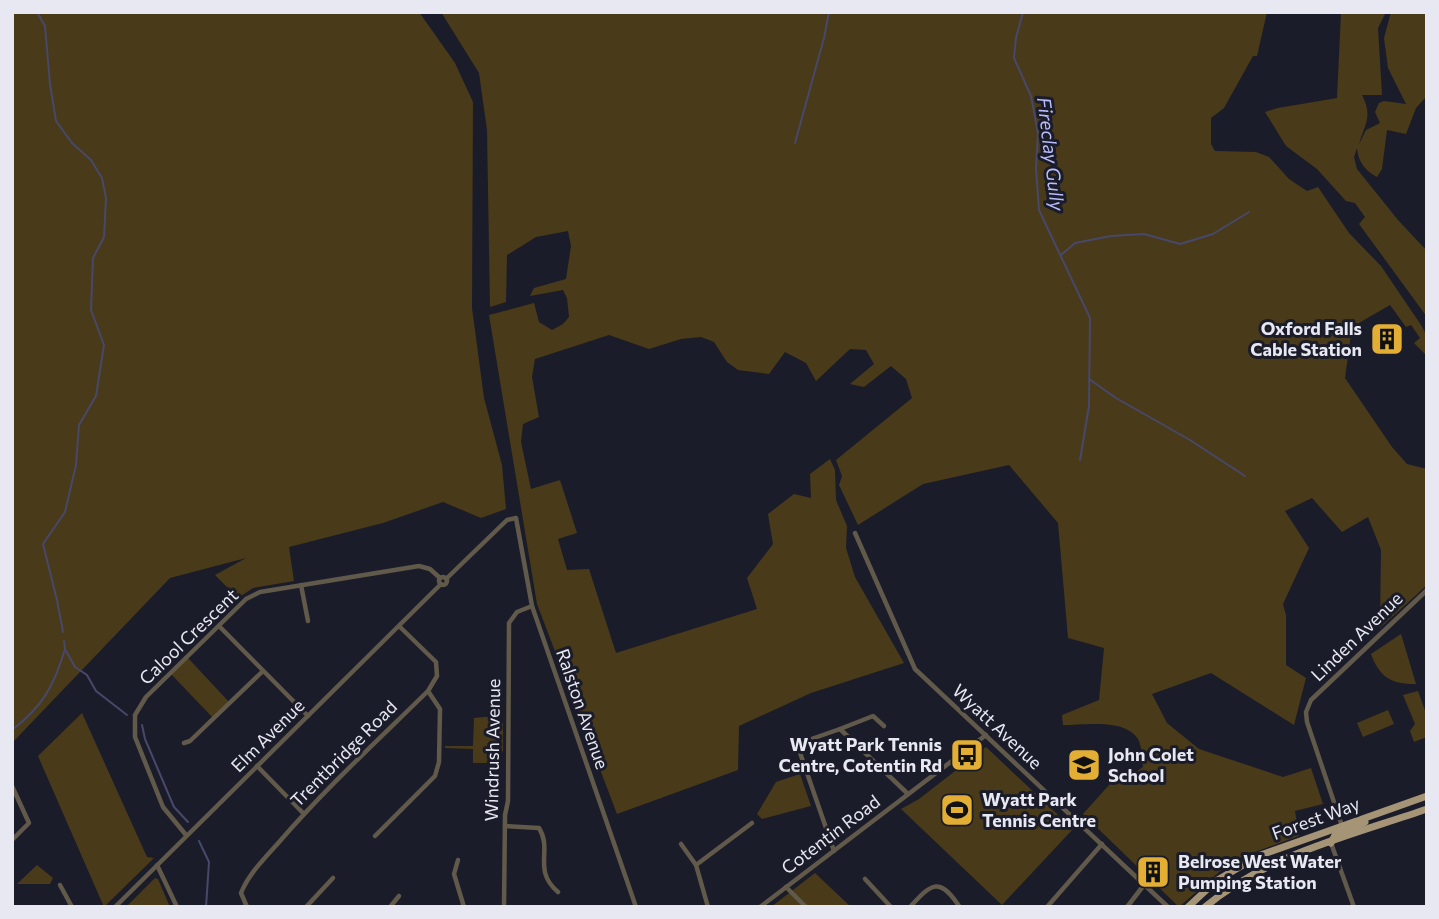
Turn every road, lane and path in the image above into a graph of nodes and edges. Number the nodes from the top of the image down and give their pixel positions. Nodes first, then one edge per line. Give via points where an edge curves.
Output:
1 (516, 518) joint
2 (855, 533) dead end
3 (442, 580) junction
4 (301, 585) junction
5 (1427, 590) edge
6 (532, 606) junction
7 (308, 621) dead end
8 (219, 626) junction
9 (399, 626) junction
10 (263, 670) junction
11 (428, 691) junction
12 (308, 716) junction
13 (884, 726) dead end
14 (840, 729) junction
15 (986, 735) junction
16 (184, 743) dead end
17 (257, 766) junction
18 (12, 786) edge
19 (908, 794) junction
20 (1427, 796) edge
21 (1427, 809) edge
22 (304, 814) junction
23 (1375, 814) junction
24 (752, 823) dead end
25 (505, 826) junction
26 (1342, 826) junction
27 (186, 835) junction
28 (375, 836) dead end
29 (12, 840) edge
30 (1331, 842) junction
31 (681, 844) dead end
32 (1102, 844) junction
33 (1285, 846) junction
34 (834, 850) junction
35 (458, 860) dead end
36 (157, 865) junction
37 (696, 865) junction
38 (333, 878) dead end
39 (865, 879) dead end
40 (60, 885) dead end
41 (1144, 885) junction
42 (786, 887) junction
43 (558, 892) dead end
44 (399, 895) dead end
45 (959, 906) edge
46 (72, 907) edge
47 (115, 907) edge
48 (177, 907) edge
49 (247, 907) edge
50 (306, 907) edge
51 (390, 907) edge
52 (464, 907) edge
53 (504, 907) edge
54 (636, 907) edge
55 (708, 907) edge
56 (760, 907) edge
57 (806, 907) edge
58 (891, 907) edge
59 (909, 907) edge
60 (1048, 907) edge
61 (1127, 907) edge
62 (1168, 907) edge
63 (1188, 907) edge
64 (1205, 907) edge
65 (1354, 907) edge

1 - 3 street, Elm Avenue via 507,520
1 - 6 street, Ralston Avenue
2 - 15 street, Wyatt Avenue via 915,669
3 - 4 street, Calool Crescent via 419,566
3 - 9 street, Elm Avenue
4 - 7 street
4 - 8 street, Calool Crescent via 260,592 246,599
5 - 26 street, Linden Avenue via 1311,700 1306,712
6 - 25 street, Windrush Avenue via 517,612 509,623 509,801
6 - 54 street, Ralston Avenue
8 - 10 street
8 - 27 street, Calool Crescent via 146,697 133,726 163,807
9 - 11 street via 436,662 438,676
9 - 12 street, Elm Avenue
10 - 12 street
10 - 16 street
11 - 22 street, Trentbridge Road
11 - 28 street via 440,709 435,776
12 - 17 street, Elm Avenue
13 - 14 street via 873,716
14 - 19 street
14 - 34 street via 797,744
15 - 19 street, Cotentin Road
15 - 32 street, Wyatt Avenue
17 - 22 street
17 - 27 street, Elm Avenue
18 - 29 street via 29,824
19 - 34 street, Cotentin Road
20 - 23 main road, Forest Way
21 - 30 main road, Forest Way
22 - 49 street, Trentbridge Road via 246,881 242,893
23 - 26 main road, Forest Way
23 - 30 main road via 1335,835
24 - 37 street
25 - 43 street via 539,828 544,874
25 - 53 street, Windrush Avenue
26 - 33 main road, Forest Way
27 - 36 street, Elm Avenue
30 - 33 main road via 1321,838
30 - 64 main road, Forest Way via 1259,869
30 - 65 street
31 - 37 street
32 - 41 street, Wyatt Avenue
32 - 60 street
33 - 63 main road, Forest Way via 1229,872
34 - 42 street, Cotentin Road
35 - 52 street via 454,874
36 - 47 street, Elm Avenue
36 - 48 street
37 - 55 street
38 - 50 street
39 - 58 street
40 - 46 street
41 - 61 street
41 - 62 street, Wyatt Avenue
42 - 56 street, Cotentin Road
42 - 57 street
44 - 51 street
45 - 59 street via 946,889 936,886

